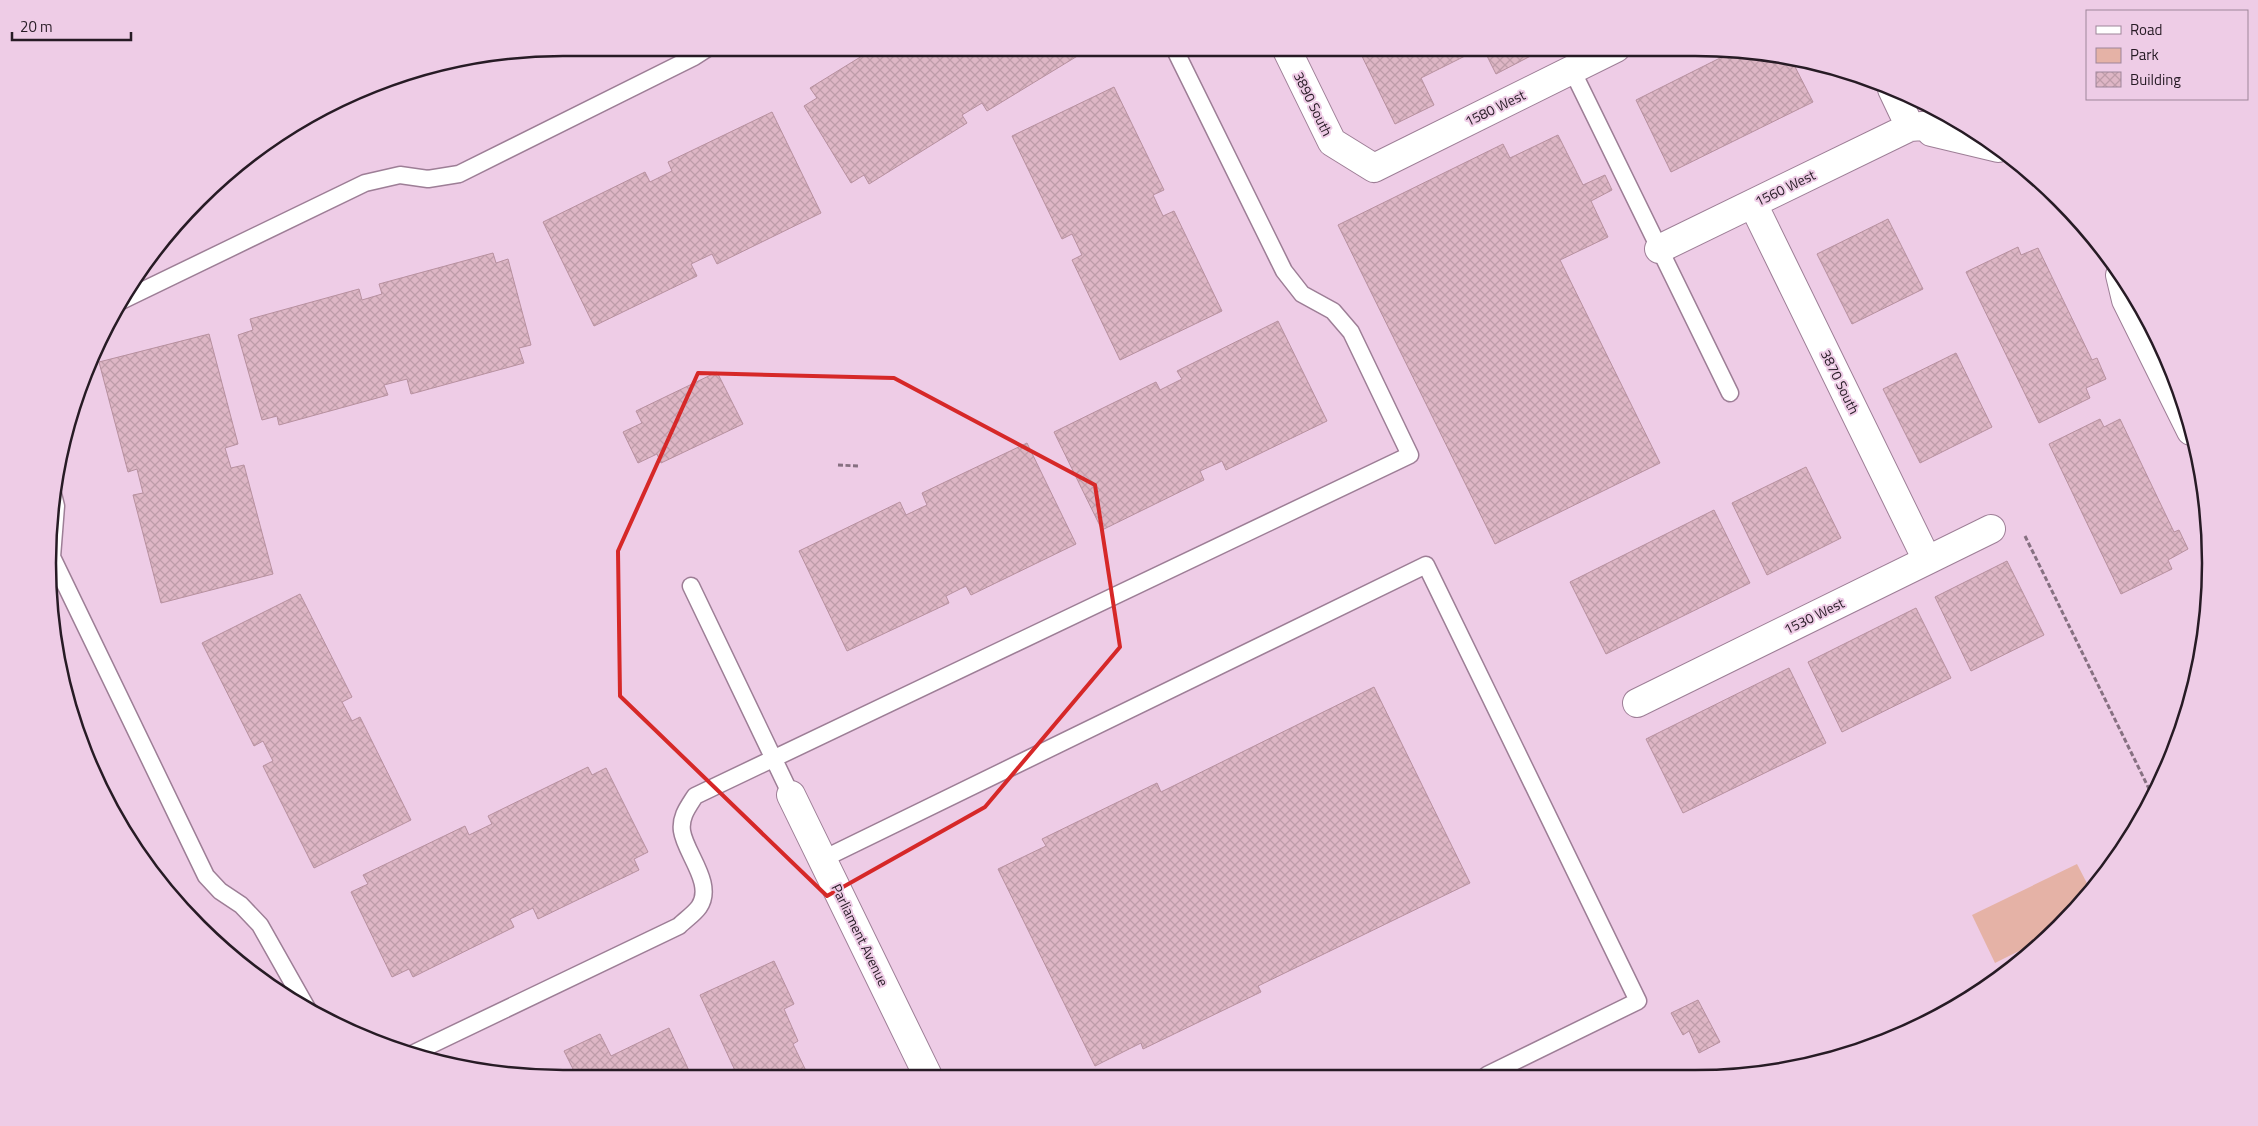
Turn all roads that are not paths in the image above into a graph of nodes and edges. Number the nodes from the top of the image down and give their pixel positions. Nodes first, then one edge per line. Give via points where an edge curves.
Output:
1 (696, 56) edge
2 (1178, 56) edge
3 (1290, 56) edge
4 (1600, 56) edge
5 (1572, 70) junction
6 (1896, 98) edge
7 (1948, 124) edge
8 (1910, 127) junction
9 (1979, 143) edge
10 (1374, 168) joint
11 (1753, 204) junction
12 (1659, 249) junction
13 (133, 295) edge
14 (2125, 295) edge
15 (1730, 393) dead end
16 (2174, 398) edge
17 (1991, 529) road end
18 (1927, 560) junction
19 (56, 565) edge
20 (690, 586) dead end
21 (1637, 703) dead end
22 (774, 758) junction
23 (791, 794) joint
24 (823, 859) junction
25 (300, 996) edge
26 (422, 1049) edge
27 (925, 1070) edge
28 (1497, 1070) edge

1 - 13 lane via 459,174 428,179 400,175 365,183
2 - 22 lane via 1284,271 1302,294 1333,311 1351,332 1410,454
3 - 10 street, 3890 South via 1332,142
4 - 5 street, 1580 West
5 - 10 street, 1580 West
5 - 12 lane
6 - 8 street
7 - 8 street
8 - 9 street
8 - 11 street, 1560 West
11 - 12 street, 1560 West
11 - 18 street, 3870 South
12 - 15 lane
14 - 16 street
17 - 18 street, 1530 West
18 - 21 street, 1530 West
19 - 25 lane via 206,876 260,925
20 - 22 lane
22 - 23 lane
22 - 26 lane via 695,796 684,813 682,832 699,869 703,893 699,907 679,926
23 - 24 street, Parliament Avenue
24 - 27 street, Parliament Avenue
24 - 28 lane via 1426,565 1638,1002

